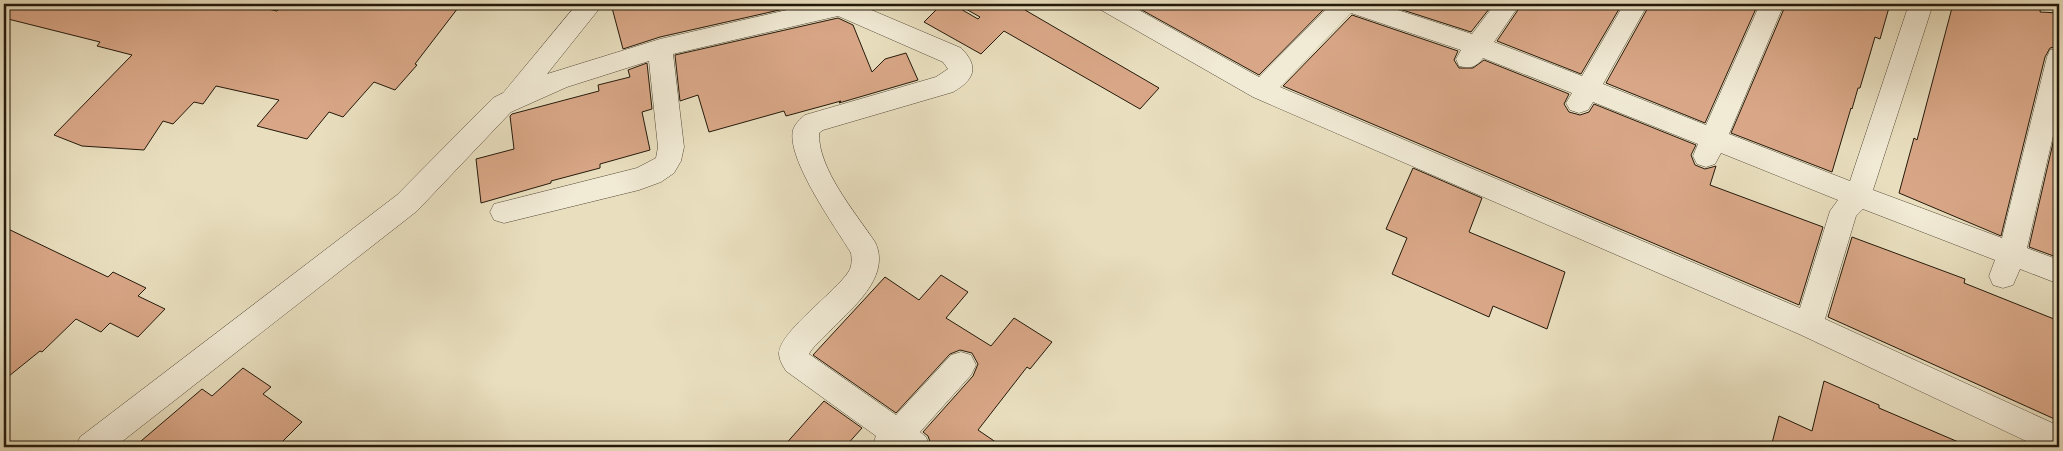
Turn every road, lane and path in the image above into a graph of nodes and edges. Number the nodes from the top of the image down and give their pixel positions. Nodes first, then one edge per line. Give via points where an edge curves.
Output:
1 (591, 4) edge
2 (1109, 4) edge
3 (1508, 4) edge
4 (1636, 4) edge
5 (1772, 4) edge
6 (1921, 4) edge
7 (845, 5) edge
8 (1340, 6) edge
9 (660, 48) junction
10 (1474, 52) junction
11 (2059, 57) edge
12 (1262, 90) junction
13 (1583, 96) junction
14 (511, 100) junction
15 (1710, 147) junction
16 (1858, 196) junction
17 (504, 212) dead end
18 (2008, 265) junction
19 (2059, 272) edge
20 (1809, 325) junction
21 (961, 365) dead end
22 (2059, 441) edge
23 (900, 443) edge
24 (91, 447) edge

1 - 14 street
2 - 12 street
3 - 10 street
4 - 13 street
5 - 15 street
6 - 16 street
7 - 9 street
7 - 23 street via 952,55 962,68 954,80 944,85 814,122 806,132 812,161 826,190 865,250 866,259 858,281 800,342 794,352 796,362
8 - 10 street
8 - 12 street
9 - 14 street via 558,80
9 - 17 street via 671,147 665,167 639,179
10 - 13 street
11 - 18 street
12 - 20 street
13 - 15 street
14 - 24 street via 495,111 407,203
15 - 16 street
16 - 18 street
16 - 20 street via 1844,211
18 - 19 street
20 - 22 street
21 - 23 street

